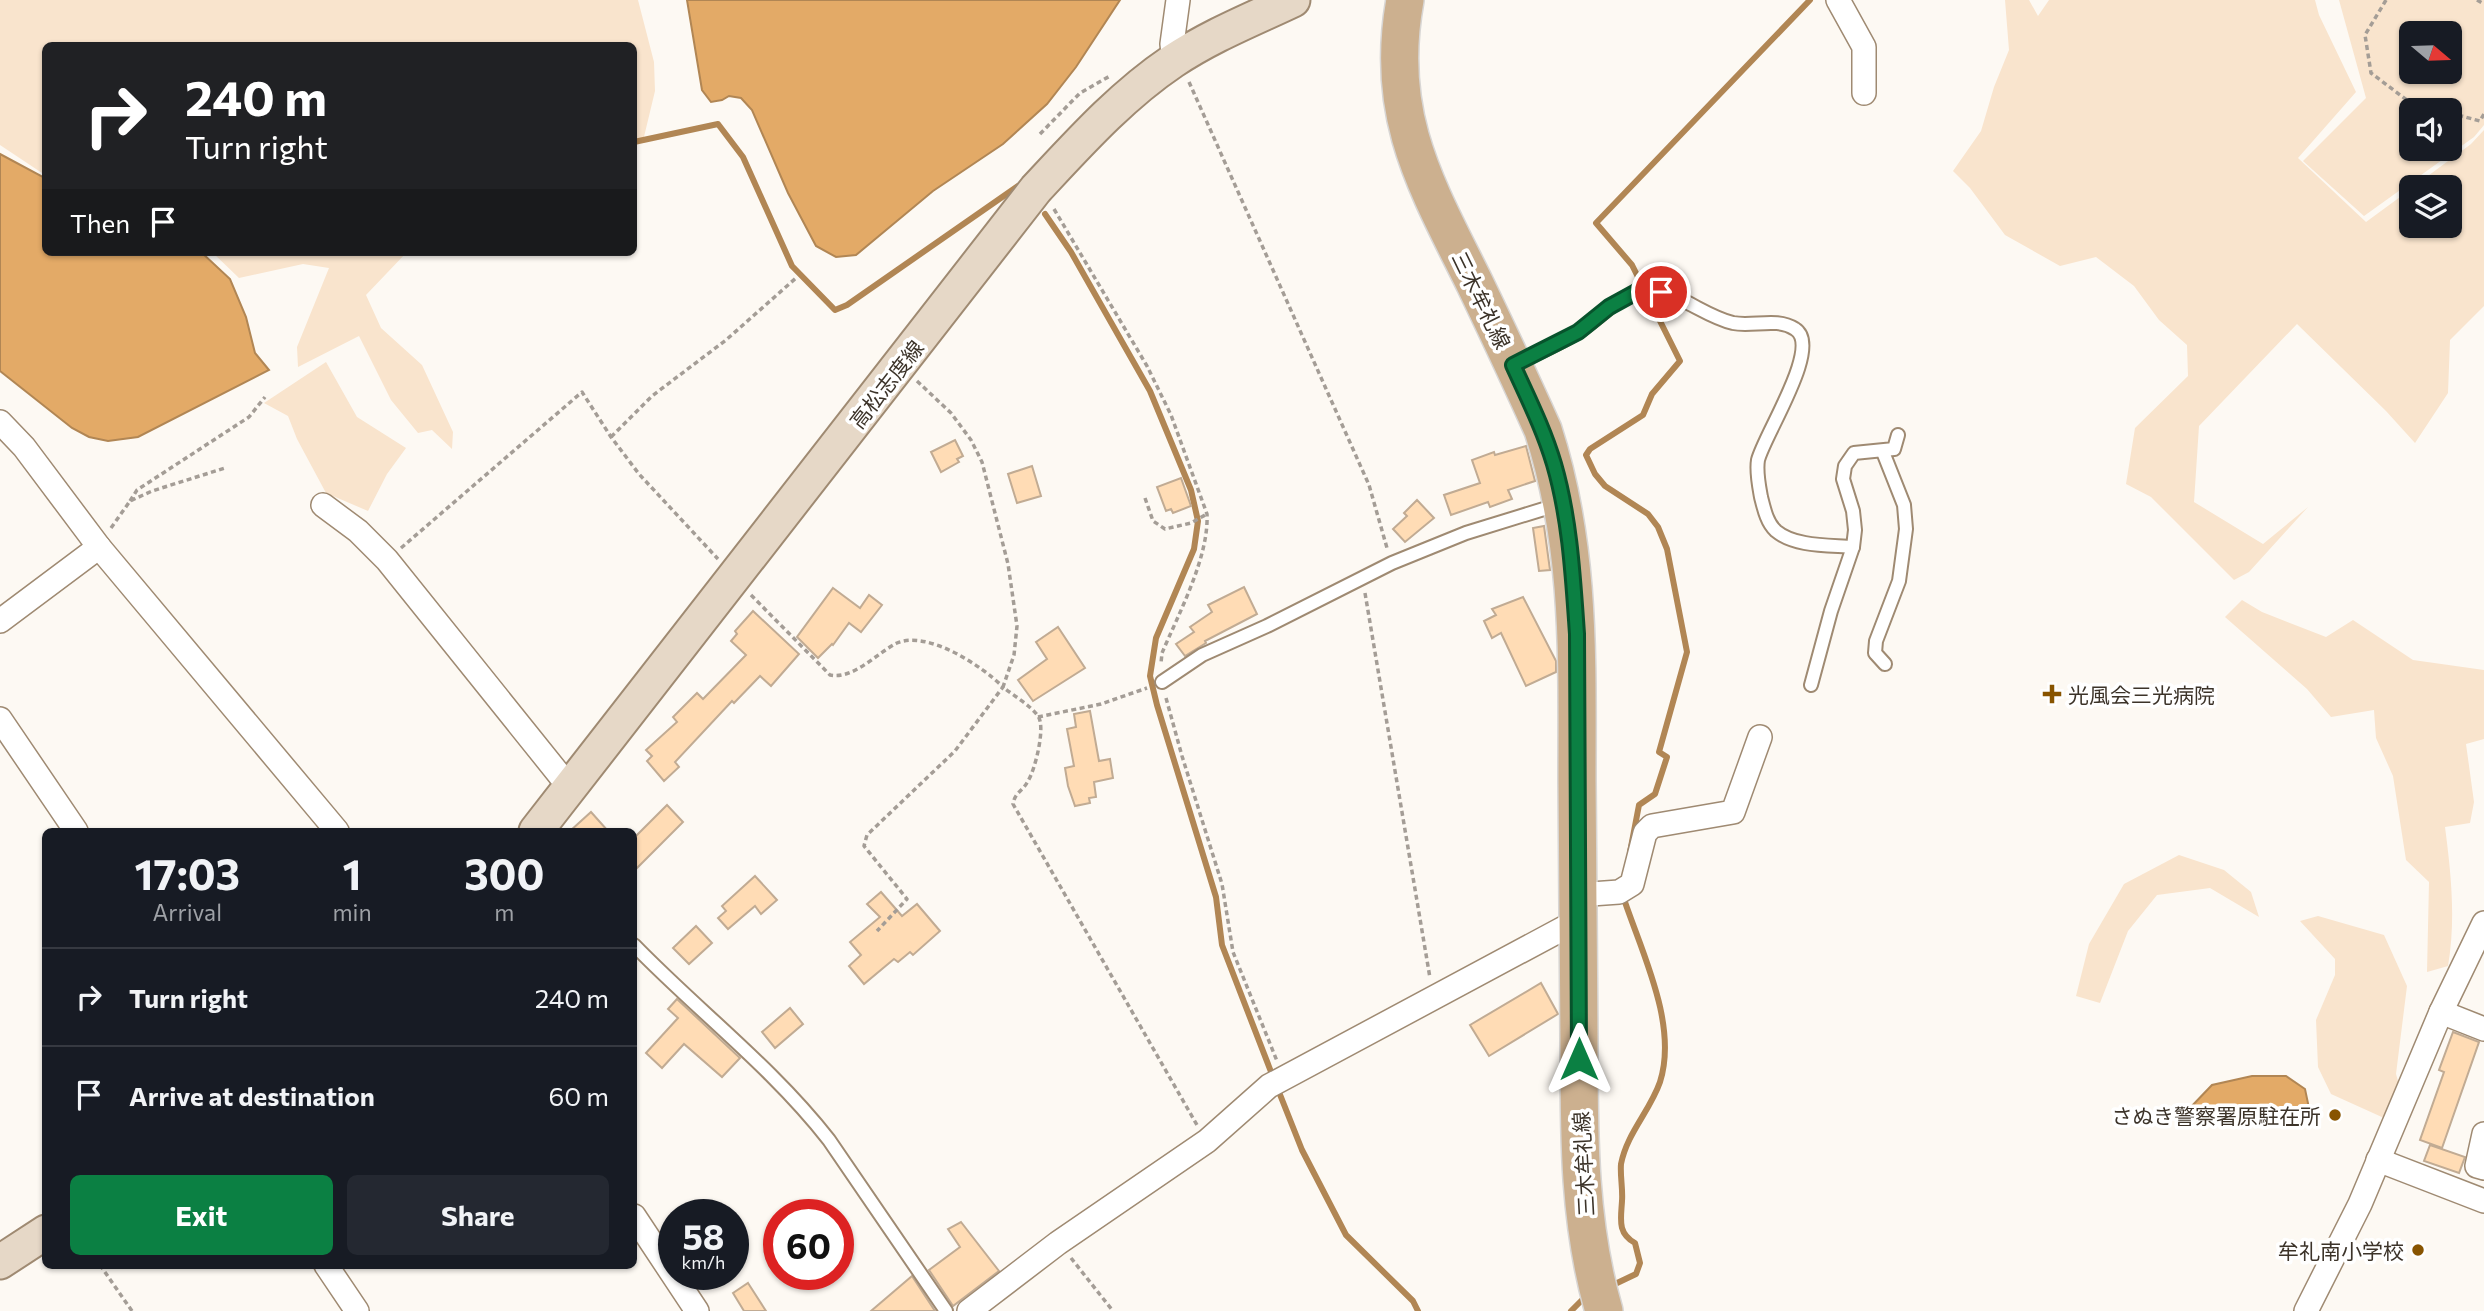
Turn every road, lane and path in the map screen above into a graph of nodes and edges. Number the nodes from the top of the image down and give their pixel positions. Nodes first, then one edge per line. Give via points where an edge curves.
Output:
1 (1178, 0) edge
2 (1293, 0) edge
3 (1392, 0) edge
4 (1405, 0) edge
5 (1838, 0) edge
6 (2386, 0) edge
7 (2477, 0) edge
8 (2484, 4) edge
9 (1174, 61) junction
10 (1401, 75) junction
11 (1864, 93) dead end
12 (2404, 98) edge
13 (2484, 114) edge
14 (2462, 116) edge
15 (1036, 189) junction
16 (796, 278) dead end
17 (1513, 365) junction
18 (900, 366) junction
19 (265, 397) dead end
20 (0, 422) edge
21 (1898, 435) dead end
22 (611, 438) junction
23 (1883, 452) junction
24 (225, 468) dead end
25 (1145, 498) dead end
26 (130, 501) junction
27 (1563, 504) junction
28 (323, 505) dead end
29 (1208, 514) junction
30 (1853, 547) junction
31 (99, 548) junction
32 (387, 560) junction
33 (1392, 563) junction
34 (735, 577) junction
35 (1362, 577) junction
36 (0, 621) edge
37 (1885, 664) dead end
38 (1162, 682) junction
39 (1811, 685) dead end
40 (1003, 687) junction
41 (1149, 687) dead end
42 (1038, 717) junction
43 (0, 719) edge
44 (1760, 737) dead end
45 (570, 788) junction
46 (74, 828) edge
47 (334, 828) edge
48 (538, 828) edge
49 (1577, 908) junction
50 (2484, 923) edge
51 (877, 931) dead end
52 (637, 948) edge
53 (1433, 997) junction
54 (2441, 1012) junction
55 (2484, 1029) edge
56 (1278, 1081) junction
57 (2484, 1134) edge
58 (1207, 1141) junction
59 (2378, 1160) junction
60 (2484, 1168) edge
61 (2484, 1200) edge
62 (637, 1221) edge
63 (42, 1235) edge
64 (1058, 1244) junction
65 (0, 1262) edge
66 (103, 1269) edge
67 (329, 1269) edge
68 (132, 1311) edge
69 (357, 1311) edge
70 (697, 1311) edge
71 (946, 1311) edge
72 (969, 1311) edge
73 (1113, 1311) edge
74 (1604, 1311) edge
75 (2306, 1311) edge

1 - 9 street
2 - 9 main road, 高松志度線
3 - 10 main road via 1396,11 1394,54
4 - 10 main road, 三木牟礼線 via 1399,40
5 - 11 street via 1864,47
6 - 12 path via 2365,35 2371,73
7 - 8 path
9 - 15 main road, 高松志度線 via 1119,103
9 - 33 path via 1186,75 1369,485
10 - 17 main road, 三木牟礼線 via 1409,136 1419,168
13 - 14 path via 2480,121
15 - 18 main road, 高松志度線
15 - 29 path via 1061,217 1147,366 1171,415
16 - 22 path via 726,340 652,396
17 - 27 main road, 三木牟礼線 via 1543,430
17 - 30 lane via 1578,332 1640,290 1661,292 1731,323 1779,322 1797,329 1803,338 1803,352 1757,463 1765,514 1776,531 1797,541
18 - 34 main road, 高松志度線
18 - 40 path via 951,414 982,462 1008,564 1017,626 1014,655
19 - 26 path via 249,417 137,490
20 - 31 street via 24,446
21 - 23 lane via 1894,449
22 - 32 path via 582,392
22 - 34 path
23 - 30 lane via 1854,453 1845,466 1843,479 1855,530
23 - 37 lane via 1904,505 1906,529 1899,581 1876,641 1875,653
24 - 26 path
25 - 29 path via 1155,524 1165,530
26 - 31 path
27 - 33 lane via 1466,533
27 - 49 main road, 三木牟礼線 via 1573,564 1577,634
28 - 32 street
29 - 38 path via 1203,552 1162,653
30 - 39 lane
31 - 36 street
31 - 47 street
32 - 45 street
33 - 35 lane
34 - 40 path via 830,675 850,672 899,643 917,639 990,673
34 - 45 main road, 高松志度線
35 - 38 lane via 1202,655
35 - 53 path
38 - 56 path via 1222,884 1233,952
40 - 42 path
40 - 51 path via 955,751 867,835 864,846 907,899
41 - 42 path via 1101,704
42 - 58 path via 1042,726 1034,769 1013,804
43 - 46 street
44 - 49 street via 1733,812 1653,826 1645,833 1632,884
45 - 48 main road, 高松志度線
49 - 53 street
49 - 74 main road, 三木牟礼線 via 1582,1189 1588,1244
50 - 54 street
52 - 71 lane via 813,1119
53 - 56 street
54 - 55 street
54 - 59 street
56 - 58 street
57 - 60 street via 2477,1166
58 - 64 street
59 - 61 street
59 - 75 street
62 - 70 street
63 - 65 main road
64 - 72 street
64 - 73 path
66 - 68 path
67 - 69 street

